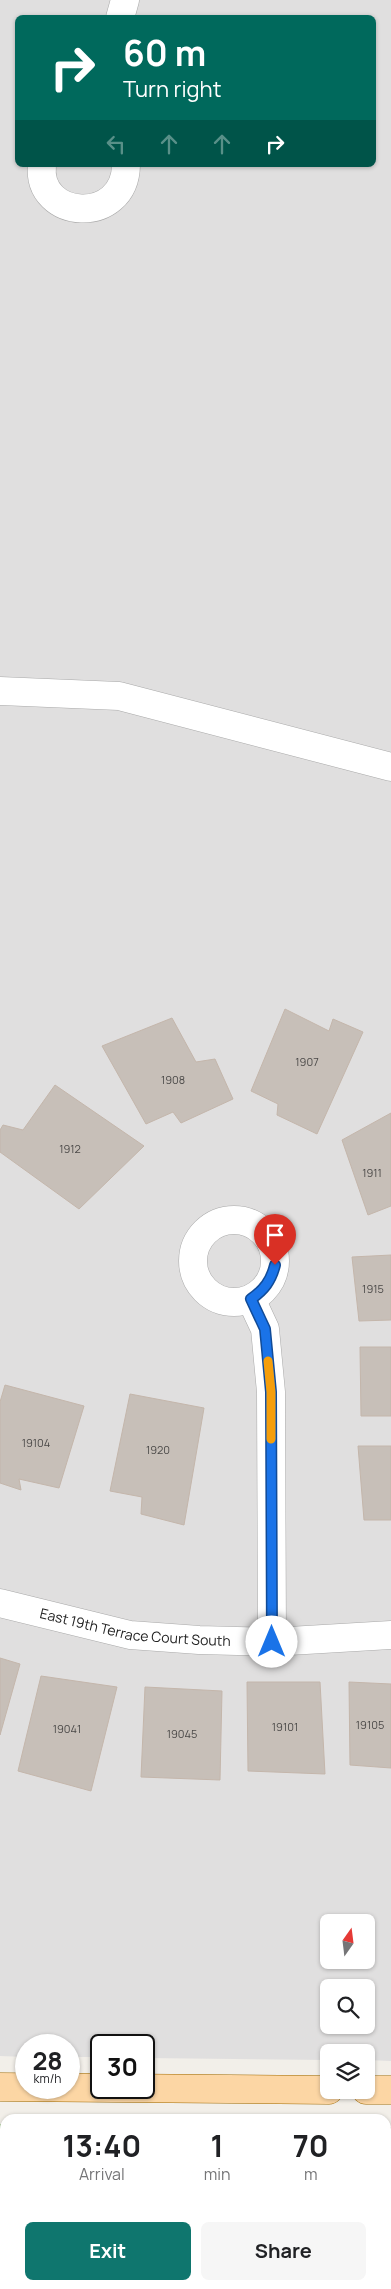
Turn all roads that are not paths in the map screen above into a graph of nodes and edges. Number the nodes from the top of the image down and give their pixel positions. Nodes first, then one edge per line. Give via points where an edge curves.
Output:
1 (125, 0) edge
2 (121, 15) edge
3 (42, 167) edge
4 (126, 167) edge
5 (0, 691) edge
6 (391, 767) edge
7 (251, 1299) dead end
8 (0, 1603) edge
9 (391, 1635) edge
10 (272, 1642) junction
11 (0, 2087) edge
12 (320, 2090) edge
13 (375, 2090) edge
14 (391, 2090) edge

1 - 2 street
3 - 4 street via 44,183 52,196 77,209 92,209 106,204 117,194 124,181
5 - 6 street via 119,696
7 - 10 street via 265,1329 271,1392
8 - 10 street, East 19th Terrace Court South via 130,1635
9 - 10 street, East 19th Terrace Court South
11 - 12 main road
13 - 14 main road

